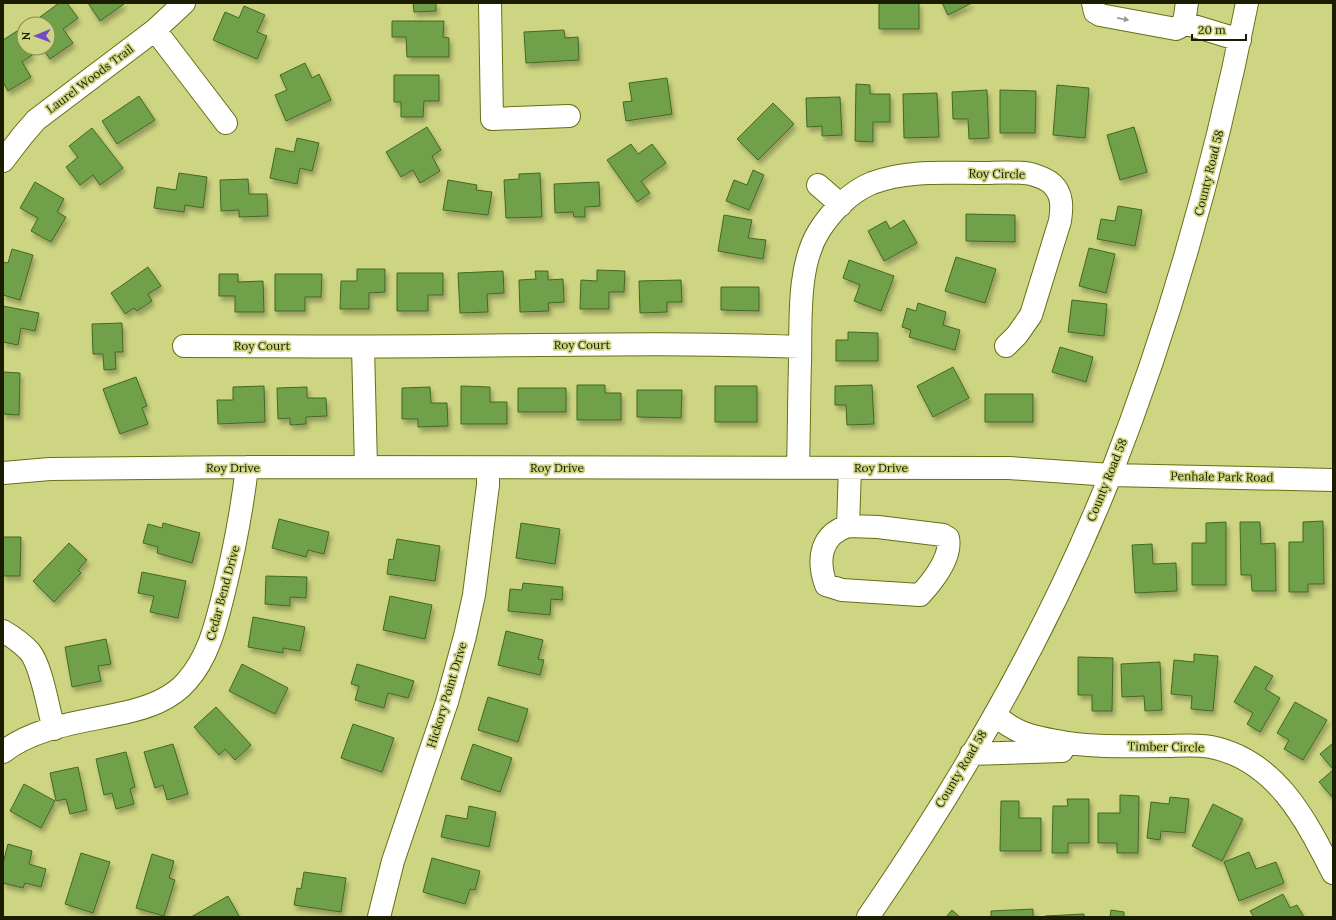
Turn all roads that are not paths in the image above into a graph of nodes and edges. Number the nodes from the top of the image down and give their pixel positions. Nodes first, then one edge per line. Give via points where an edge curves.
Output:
1 (184, 3) edge
2 (490, 3) edge
3 (1093, 3) edge
4 (1247, 3) edge
5 (1185, 13) edge
6 (155, 30) junction
7 (1240, 40) junction
8 (569, 116) dead end
9 (226, 123) dead end
10 (3, 161) edge
11 (818, 185) dead end
12 (841, 205) junction
13 (184, 346) dead end
14 (1006, 346) dead end
15 (363, 347) junction
16 (800, 347) junction
17 (247, 467) junction
18 (366, 467) junction
19 (488, 468) junction
20 (798, 468) junction
21 (850, 468) junction
22 (3, 473) edge
23 (1111, 475) junction
24 (1333, 480) edge
25 (848, 526) junction
26 (3, 631) edge
27 (995, 714) junction
28 (54, 729) junction
29 (1082, 746) junction
30 (3, 752) edge
31 (971, 754) junction
32 (1333, 873) edge
33 (379, 917) edge
34 (868, 917) edge

1 - 6 street, Laurel Woods Trail
2 - 8 street via 492,119
3 -> 5 street via 1095,12 1100,15 1176,30 1180,28
4 - 7 street, County Road 58
5 - 7 street
6 - 9 street
6 - 10 street, Laurel Woods Trail via 36,120
7 - 23 street, County Road 58 via 1212,165 1186,256 1166,322
11 - 12 street
12 - 14 street, Roy Circle via 870,184 890,177 915,174 1019,173 1039,176 1052,184 1060,196 1060,221 1031,315 1018,335
12 - 16 street, Roy Circle via 818,232 811,247 804,275
13 - 15 street, Roy Court
15 - 16 street, Roy Court
15 - 18 street
16 - 20 street, Roy Circle
17 - 18 street, Roy Drive
17 - 22 street, Roy Drive via 50,469
17 - 28 street, Cedar Bend Drive via 237,542 215,629 207,651 187,681 175,693 139,709
18 - 19 street, Roy Drive
19 - 20 street, Roy Drive
19 - 33 street, Hickory Point Drive via 474,595 465,636 447,702 393,861
20 - 21 street, Roy Drive
21 - 23 street, Roy Drive via 1009,468
21 - 25 street
23 - 24 street, Penhale Park Road
23 - 27 street, County Road 58 via 1066,576
25 - 25 street via 838,529 828,537 822,554 821,571 826,585 842,590 920,594 933,578 949,545 948,538 938,534
26 - 28 street via 20,642 37,666
27 - 29 street, Timber Circle via 1018,732
27 - 31 street, County Road 58
28 - 30 street, Cedar Bend Drive via 32,736
29 - 31 street, Timber Circle via 1057,752
29 - 32 street, Timber Circle via 1211,747 1236,756 1254,766 1282,788 1299,810
31 - 34 street, County Road 58

